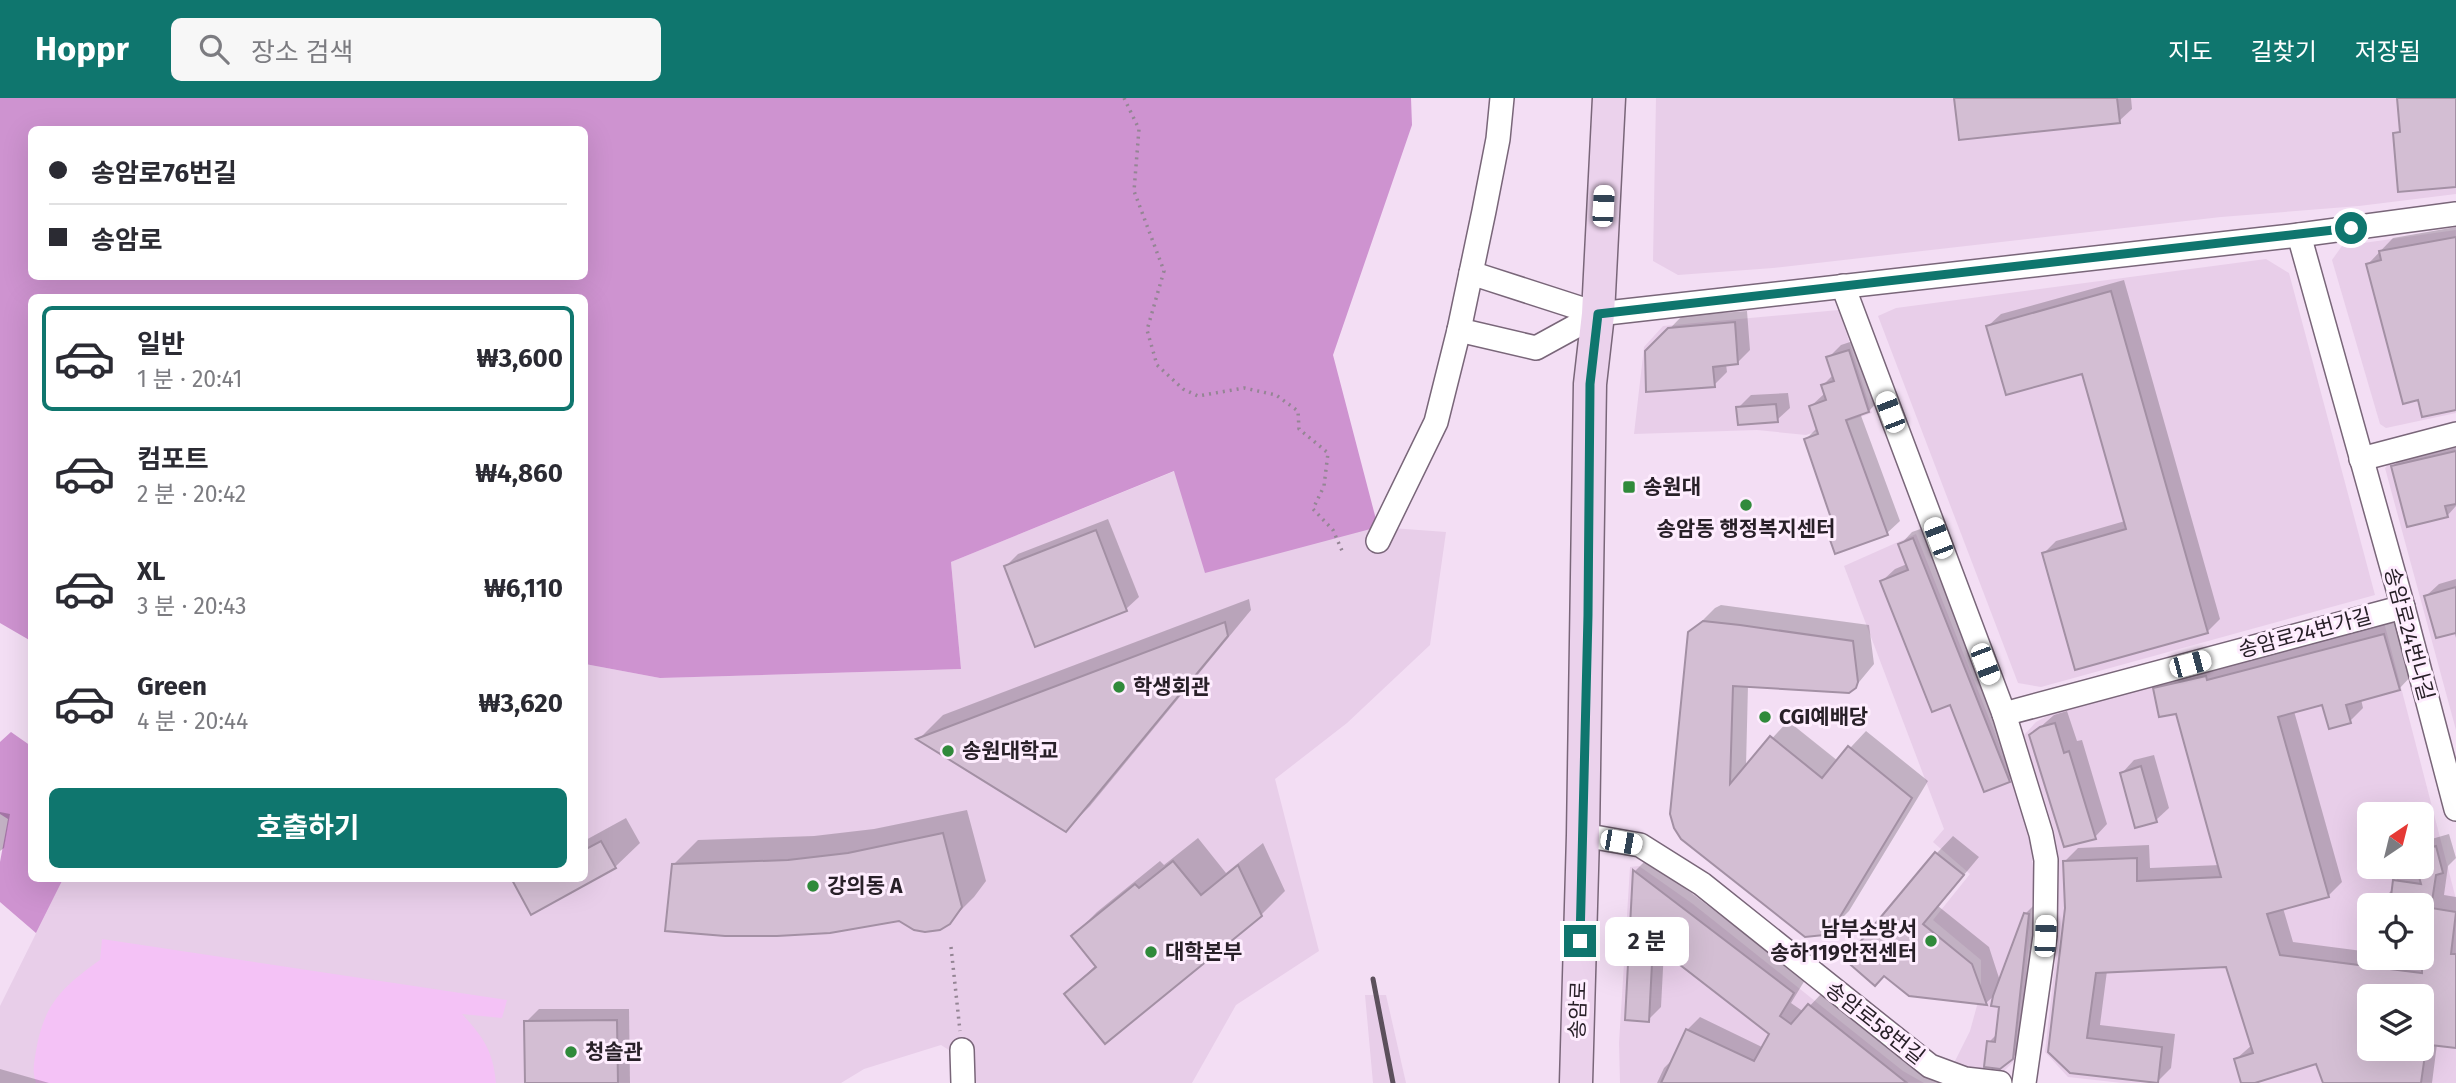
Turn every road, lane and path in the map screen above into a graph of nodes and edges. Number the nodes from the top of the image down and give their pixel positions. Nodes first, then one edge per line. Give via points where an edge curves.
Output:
1 (1125, 98) edge
2 (1502, 98) edge
3 (1609, 98) edge
4 (2456, 214) edge
5 (2299, 235) junction
6 (1471, 273) junction
7 (1843, 286) junction
8 (1598, 314) junction
9 (1459, 330) junction
10 (2456, 434) edge
11 (2361, 459) junction
12 (1378, 541) dead end
13 (1343, 553) dead end
14 (2403, 607) junction
15 (2004, 714) junction
16 (2456, 809) edge
17 (1583, 835) junction
18 (951, 947) dead end
19 (962, 1050) joint
20 (963, 1083) edge
21 (1576, 1083) edge
22 (2000, 1083) edge
23 (2024, 1083) edge

1 - 13 path via 1139,129 1134,191 1164,271 1147,330 1157,365 1198,397 1244,388 1276,395 1298,411 1299,429 1328,453 1324,486 1313,509 1333,530
2 - 6 street
3 - 8 main road, 송암로
4 - 5 street
5 - 7 street
5 - 11 street, 송암로24번나길
6 - 8 street
6 - 9 street
7 - 8 street
7 - 15 street
8 - 9 street via 1536,348
8 - 17 main road, 송암로 via 1590,384
9 - 12 street via 1436,422
10 - 11 street
11 - 14 street, 송암로24번나길
14 - 15 street, 송암로24번가길
14 - 16 street, 송암로24번나길
15 - 23 street via 2046,860 2045,936
17 - 21 main road, 송암로
17 - 22 street, 송암로58번길 via 1640,845 1702,884 1930,1066 1965,1079
18 - 19 path
19 - 20 street

